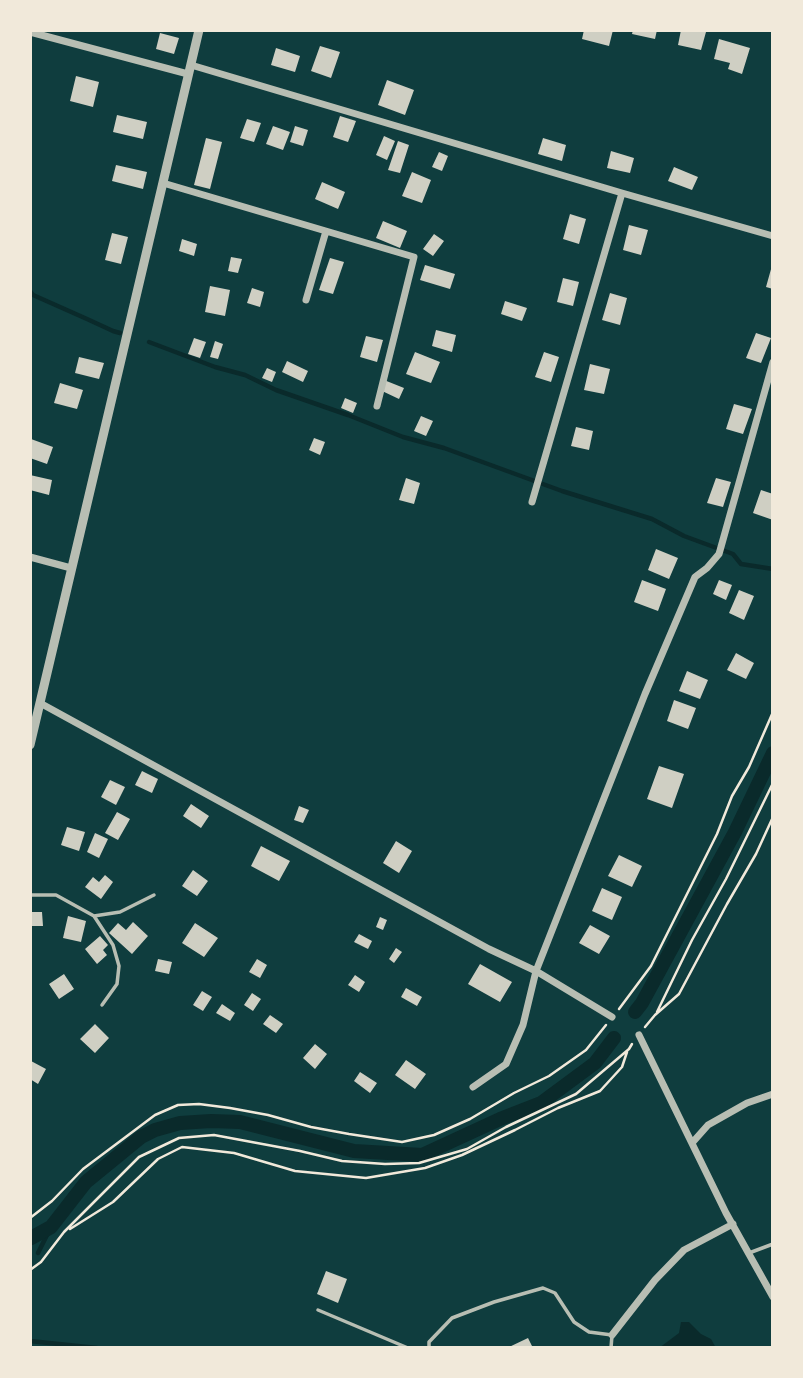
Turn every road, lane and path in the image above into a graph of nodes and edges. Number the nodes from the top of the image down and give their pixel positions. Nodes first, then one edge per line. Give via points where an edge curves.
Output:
1 (200, 30) edge
2 (30, 32) edge
3 (189, 69) junction
4 (163, 183) junction
5 (622, 193) junction
6 (326, 231) junction
7 (773, 236) edge
8 (306, 300) dead end
9 (773, 362) edge
10 (377, 406) dead end
11 (532, 502) dead end
12 (30, 557) edge
13 (71, 568) junction
14 (40, 703) junction
15 (773, 712) edge
16 (30, 746) edge
17 (773, 783) edge
18 (773, 817) edge
19 (30, 895) edge
20 (154, 895) dead end
21 (94, 916) junction
22 (536, 971) junction
23 (103, 1005) dead end
24 (612, 1017) junction
25 (639, 1035) dead end
26 (629, 1049) dead end
27 (617, 1060) dead end
28 (473, 1087) dead end
29 (773, 1094) edge
30 (692, 1143) junction
31 (30, 1218) edge
32 (733, 1224) junction
33 (64, 1233) junction
34 (773, 1244) edge
35 (749, 1254) junction
36 (30, 1270) edge
37 (773, 1297) edge
38 (318, 1310) dead end
39 (612, 1335) junction
40 (408, 1348) edge
41 (429, 1348) edge
42 (611, 1348) edge

1 - 3 street
2 - 3 street
3 - 4 street
3 - 5 street
4 - 6 street
4 - 13 street
5 - 7 street
5 - 11 street
6 - 8 street
6 - 10 street via 414,257
9 - 22 street via 719,554 695,577 686,596
12 - 13 street
13 - 14 street
14 - 16 street
14 - 22 street
15 - 24 path via 651,966
17 - 18 path via 655,1015 679,994
19 - 21 lane via 56,895
20 - 21 lane via 120,912
21 - 23 lane via 113,945 119,966 117,984
22 - 24 street
22 - 28 street via 523,1025 506,1064
24 - 31 path via 586,1050 550,1076 470,1119 434,1135 402,1142 230,1108 177,1105 155,1115 83,1169
25 - 30 street
26 - 33 path via 622,1067 600,1091 425,1168 366,1178 319,1174 234,1153 182,1147 158,1159 113,1202
27 - 33 path via 576,1094 467,1149 419,1163 342,1161 214,1135 179,1138 139,1157
29 - 30 street via 708,1125
30 - 32 street
32 - 35 street
32 - 39 street via 684,1250
33 - 36 path
34 - 35 lane
35 - 37 street
38 - 40 lane
39 - 41 lane via 589,1332 573,1322 555,1293 543,1288 452,1318 429,1342
39 - 42 lane

